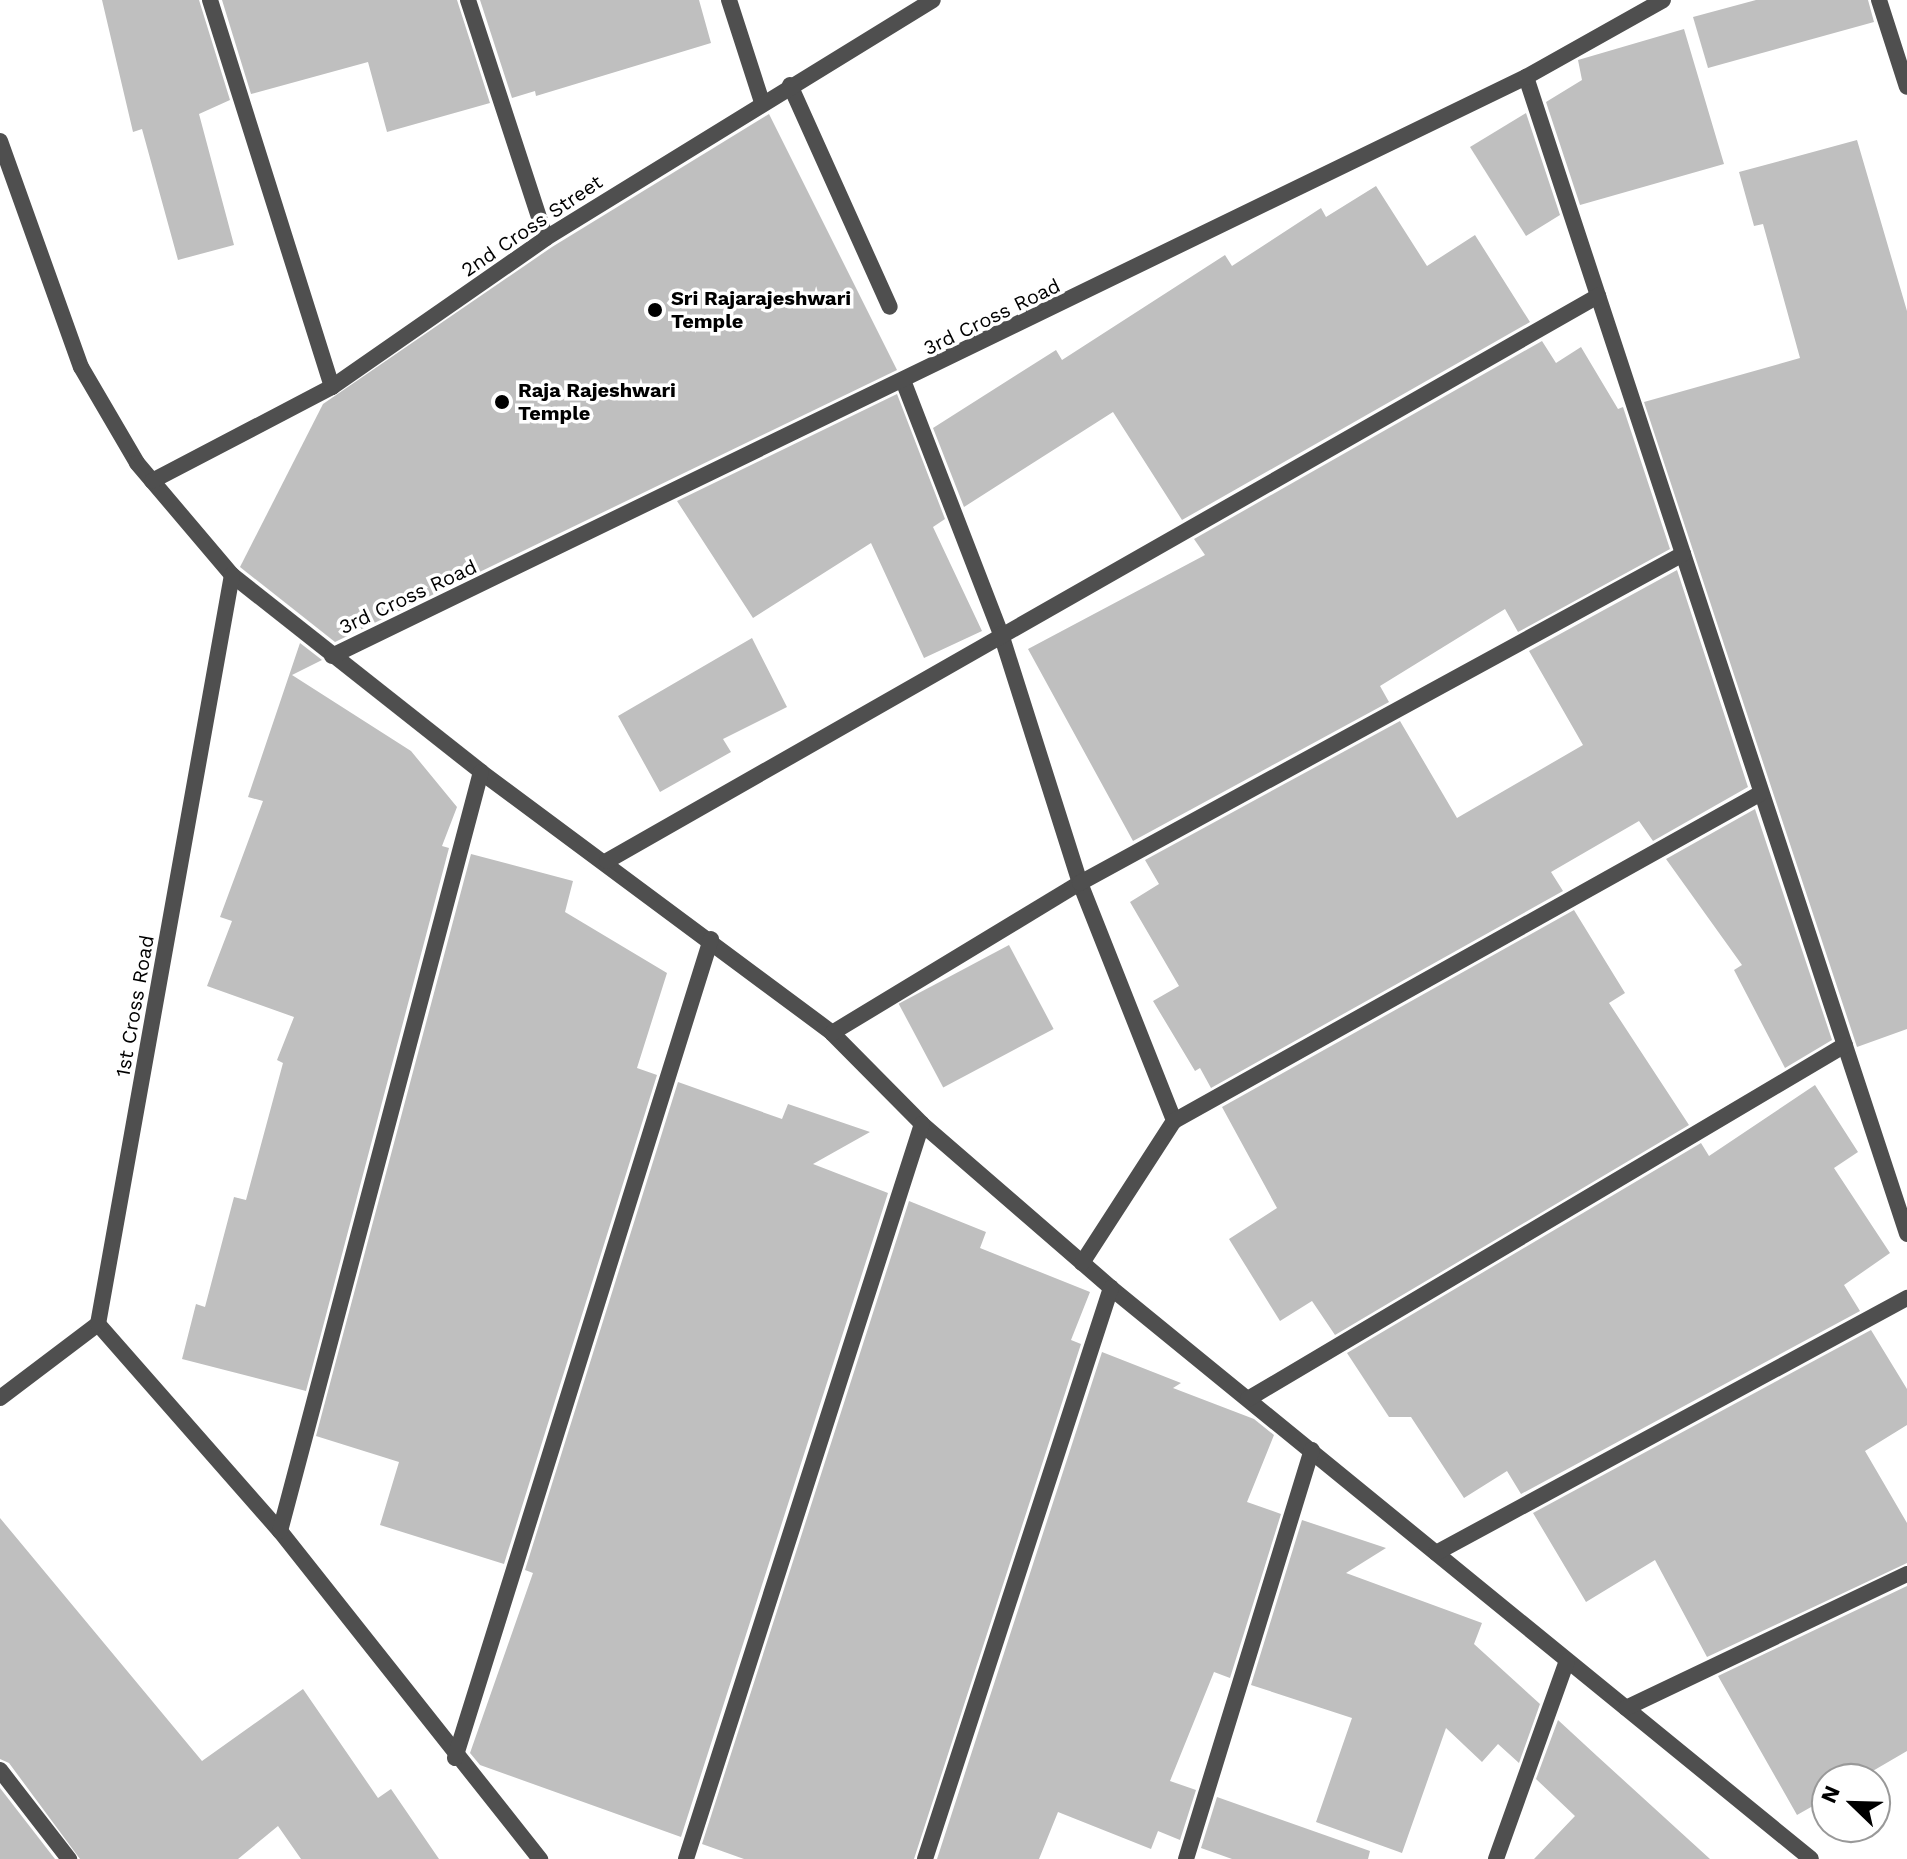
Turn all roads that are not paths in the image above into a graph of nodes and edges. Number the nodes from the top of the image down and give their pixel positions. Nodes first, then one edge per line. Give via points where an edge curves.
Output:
1 (210, 0) edge
2 (468, 0) edge
3 (729, 0) edge
4 (933, 0) edge
5 (1663, 0) edge
6 (1879, 0) edge
7 (1526, 77) junction
8 (790, 85) junction
9 (1907, 87) edge
10 (762, 102) junction
11 (0, 141) edge
12 (546, 238) junction
13 (1598, 296) junction
14 (890, 307) dead end
15 (904, 383) junction
16 (332, 387) junction
17 (152, 481) junction
18 (1683, 554) junction
19 (232, 575) junction
20 (1001, 634) junction
21 (332, 656) junction
22 (481, 772) junction
23 (1761, 793) junction
24 (607, 861) junction
25 (1080, 883) junction
26 (711, 939) junction
27 (832, 1033) junction
28 (1845, 1045) junction
29 (1174, 1121) junction
30 (922, 1124) junction
31 (1907, 1234) edge
32 (1082, 1263) junction
33 (1111, 1288) junction
34 (1907, 1298) edge
35 (98, 1324) junction
36 (0, 1398) edge
37 (1248, 1399) junction
38 (1312, 1450) junction
39 (280, 1531) junction
40 (1436, 1553) junction
41 (1907, 1574) edge
42 (1567, 1661) junction
43 (1626, 1708) junction
44 (455, 1758) junction
45 (0, 1770) edge
46 (69, 1859) edge
47 (540, 1859) edge
48 (686, 1859) edge
49 (925, 1859) edge
50 (1186, 1859) edge
51 (1496, 1859) edge
52 (1811, 1859) edge

1 - 16 street
2 - 12 street
3 - 10 street
4 - 8 street, 2nd Cross Street
5 - 7 street, 3rd Cross Road
6 - 9 street
7 - 13 street
7 - 15 street, 3rd Cross Road
8 - 10 street, 2nd Cross Street
8 - 14 street
10 - 12 street, 2nd Cross Street
11 - 17 street via 81,367
12 - 16 street, 2nd Cross Street
13 - 18 street
13 - 20 street
15 - 20 street
15 - 21 street, 3rd Cross Road
16 - 17 street, 2nd Cross Street
17 - 19 street
18 - 23 street
18 - 25 street
19 - 21 street
19 - 35 street, 1st Cross Road
20 - 24 street
20 - 25 street
21 - 22 street
22 - 24 street
22 - 39 street
23 - 28 street
23 - 29 street
24 - 26 street
25 - 27 street
25 - 29 street
26 - 27 street
26 - 44 street
27 - 30 street
28 - 31 street
28 - 37 street
29 - 32 street
30 - 32 street
30 - 48 street
32 - 33 street
33 - 37 street
33 - 49 street
34 - 40 street
35 - 36 street
35 - 39 street
37 - 38 street
38 - 40 street
38 - 50 street
39 - 44 street
40 - 42 street
41 - 43 street
42 - 43 street
42 - 51 street
43 - 52 street
44 - 47 street
45 - 46 street

